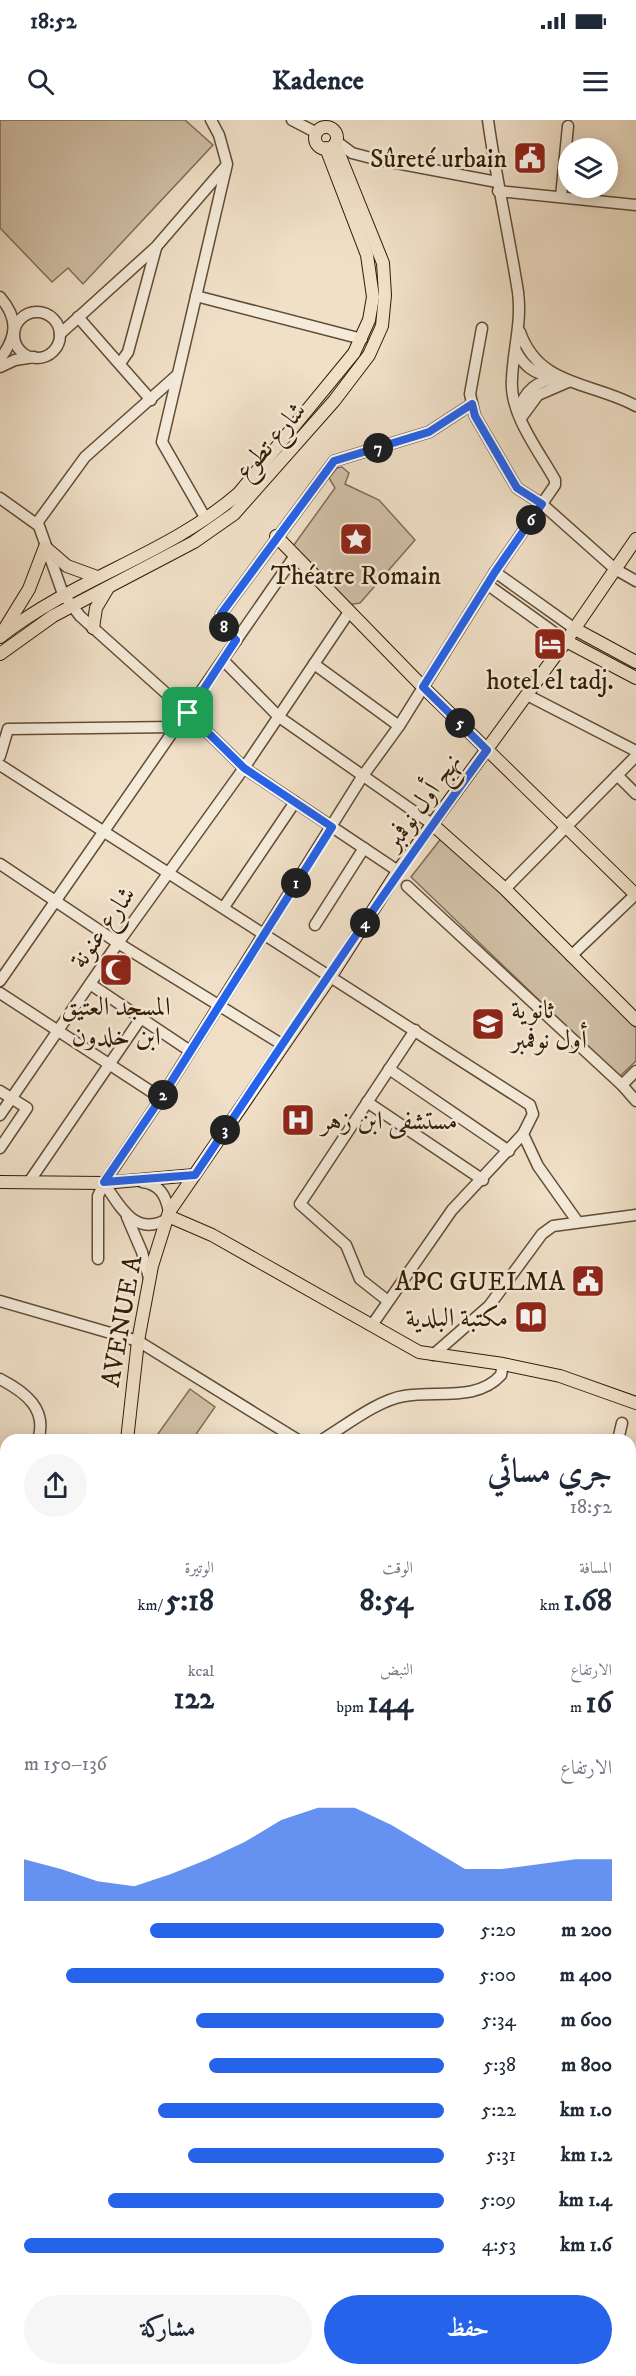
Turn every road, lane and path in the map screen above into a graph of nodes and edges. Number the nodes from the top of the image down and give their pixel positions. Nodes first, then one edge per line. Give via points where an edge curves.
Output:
1 (210, 120) edge
2 (292, 120) edge
3 (488, 120) edge
4 (321, 126) edge
5 (568, 126) dead end
6 (567, 138) edge
7 (332, 144) junction
8 (227, 164) junction
9 (498, 186) junction
10 (558, 196) edge
11 (570, 198) edge
12 (636, 205) edge
13 (156, 247) junction
14 (0, 286) edge
15 (196, 296) junction
16 (0, 297) edge
17 (78, 316) junction
18 (21, 318) junction
19 (482, 328) dead end
20 (519, 330) junction
21 (15, 333) junction
22 (60, 334) junction
23 (362, 339) junction
24 (516, 351) junction
25 (34, 357) junction
26 (0, 359) edge
27 (121, 362) junction
28 (0, 366) edge
29 (177, 376) junction
30 (564, 380) junction
31 (151, 400) junction
32 (472, 404) junction
33 (636, 406) edge
34 (519, 416) junction
35 (0, 498) edge
36 (542, 504) junction
37 (206, 519) junction
38 (37, 523) junction
39 (276, 536) junction
40 (636, 539) edge
41 (45, 547) junction
42 (149, 551) junction
43 (294, 557) junction
44 (156, 562) junction
45 (615, 569) junction
46 (495, 572) junction
47 (97, 577) junction
48 (636, 581) edge
49 (111, 584) junction
50 (488, 585) junction
51 (63, 594) junction
52 (71, 606) junction
53 (349, 612) junction
54 (93, 628) junction
55 (575, 629) junction
56 (0, 636) edge
57 (236, 640) junction
58 (566, 641) junction
59 (0, 654) edge
60 (223, 660) junction
61 (636, 662) edge
62 (314, 664) junction
63 (636, 678) edge
64 (423, 687) junction
65 (527, 695) junction
66 (188, 713) junction
67 (279, 717) junction
68 (399, 726) junction
69 (175, 727) junction
70 (487, 750) junction
71 (636, 751) edge
72 (0, 756) edge
73 (636, 756) edge
74 (0, 765) edge
75 (244, 768) junction
76 (617, 775) junction
77 (362, 777) junction
78 (636, 794) edge
79 (295, 802) junction
80 (432, 824) junction
81 (565, 826) junction
82 (332, 827) junction
83 (105, 831) junction
84 (364, 848) junction
85 (0, 864) edge
86 (398, 871) junction
87 (168, 872) junction
88 (407, 886) dead end
89 (505, 889) junction
90 (636, 894) edge
91 (54, 901) junction
92 (224, 908) junction
93 (315, 925) dead end
94 (264, 933) junction
95 (118, 943) junction
96 (572, 956) junction
97 (331, 976) junction
98 (0, 981) edge
99 (90, 984) junction
100 (0, 993) edge
101 (218, 1006) junction
102 (141, 1018) junction
103 (636, 1020) edge
104 (415, 1030) junction
105 (58, 1031) junction
106 (283, 1045) junction
107 (190, 1051) junction
108 (110, 1064) junction
109 (389, 1069) junction
110 (636, 1071) edge
111 (622, 1085) junction
112 (0, 1091) edge
113 (11, 1098) junction
114 (161, 1098) junction
115 (636, 1101) edge
116 (368, 1102) junction
117 (0, 1115) edge
118 (524, 1134) junction
119 (0, 1148) edge
120 (509, 1151) junction
121 (195, 1175) junction
122 (483, 1180) junction
123 (137, 1181) junction
124 (0, 1182) edge
125 (29, 1182) junction
126 (104, 1182) junction
127 (636, 1215) edge
128 (127, 1216) junction
129 (168, 1216) junction
130 (577, 1221) junction
131 (98, 1259) dead end
132 (149, 1281) junction
133 (0, 1301) edge
134 (388, 1301) junction
135 (372, 1325) junction
136 (138, 1341) junction
137 (433, 1355) junction
138 (503, 1364) junction
139 (0, 1378) edge
140 (636, 1403) edge
141 (622, 1423) dead end
142 (40, 1434) edge
143 (128, 1434) edge
144 (288, 1434) edge
145 (333, 1434) edge
146 (619, 1434) edge

1 - 8 street
2 - 4 street
3 - 9 street
4 - 7 main road via 336,134
4 - 7 main road via 317,143
5 - 6 street
7 - 9 street via 375,159
7 - 23 main road via 372,278 373,297
7 - 44 main road, شارع تطوع via 383,264 382,326 369,355 334,401 234,514
8 - 13 street
8 - 15 street
9 - 10 street
9 - 20 street via 518,294
11 - 12 street
13 - 17 street
13 - 27 street via 128,352
14 - 18 street
15 - 23 street
15 - 29 street
16 - 21 street via 8,308
17 - 22 street
17 - 27 street
18 - 21 street
18 - 22 street via 30,313 45,313 55,320
19 - 32 street via 470,394
20 - 24 street
20 - 30 street via 533,358
21 - 25 street via 19,348
21 - 26 street
22 - 25 street via 54,350
23 - 37 main road via 327,388 239,493
24 - 30 street via 525,366 538,375
24 - 34 street via 511,381
25 - 28 street
27 - 31 street
29 - 31 street
29 - 37 street via 162,442
30 - 33 street via 601,390
30 - 34 street via 538,395
31 - 38 street via 85,457
32 - 36 street via 475,416 517,488
32 - 39 street via 429,432 334,461
34 - 36 street via 555,480
35 - 38 street
36 - 45 street
36 - 46 street
37 - 42 main road
38 - 41 street
39 - 43 main road
39 - 57 street via 221,614 221,625
40 - 45 main road, نهج أول نوفمبر
41 - 47 main road via 67,566
41 - 51 street
41 - 56 main road via 29,589
42 - 44 main road
42 - 47 main road
43 - 53 main road
43 - 57 street
44 - 49 main road, شارع تطوع
45 - 48 street
45 - 55 main road, نهج أول نوفمبر
46 - 50 street
46 - 55 street
47 - 51 main road
49 - 52 main road, شارع تطوع
49 - 54 main road via 96,608
50 - 58 street
50 - 64 street
51 - 52 street
51 - 56 main road
52 - 54 street
52 - 59 main road, شارع تطوع
53 - 62 street, شارع عنونة
53 - 64 main road
54 - 66 street
55 - 58 main road, نهج أول نوفمبر
55 - 61 main road
57 - 60 street
58 - 63 main road
58 - 65 main road, نهج أول نوفمبر
60 - 66 street
60 - 67 street
62 - 67 street, شارع عنونة
62 - 68 street
64 - 68 street
64 - 70 main road
65 - 70 main road, نهج أول نوفمبر
65 - 71 street
66 - 69 street
66 - 75 street
67 - 75 street, شارع عنونة
67 - 77 street
68 - 77 street
69 - 72 street via 8,729
69 - 83 street
70 - 80 main road, نهج أول نوفمبر
70 - 81 main road
73 - 76 street
74 - 83 street
75 - 79 street
75 - 87 street, شارع عنونة
76 - 78 street
76 - 81 street
77 - 80 street
77 - 82 street
79 - 82 street
79 - 92 street
80 - 86 main road, نهج أول نوفمبر
80 - 89 main road
81 - 89 street
81 - 90 main road
82 - 84 street
82 - 94 street
83 - 87 street
83 - 91 street
84 - 86 street
84 - 93 street
85 - 91 street
86 - 97 main road, نهج أول نوفمبر
87 - 92 street
87 - 95 street, شارع عنونة
88 - 111 street
89 - 96 main road
90 - 96 street
91 - 95 street
91 - 98 street
92 - 94 street
94 - 97 street
94 - 101 street
95 - 99 street, شارع عنونة
95 - 101 street
96 - 103 main road
97 - 104 street
97 - 106 main road, نهج أول نوفمبر
99 - 102 street
99 - 105 street, شارع عنونة
100 - 105 street
101 - 106 street
101 - 107 street
102 - 107 street
102 - 108 street
104 - 109 street
104 - 118 street via 530,1105 532,1114
105 - 108 street
105 - 113 street, شارع عنونة
106 - 121 main road, AVENUE A
107 - 114 street
108 - 114 street
108 - 125 street
109 - 116 street
109 - 120 street
110 - 111 street
111 - 115 street
112 - 113 street
113 - 117 street, شارع عنونة
113 - 119 street via 27,1108
114 - 126 street
116 - 122 street
116 - 134 street via 300,1204 346,1245 360,1279
118 - 120 street
118 - 130 street via 531,1156
120 - 122 street
121 - 123 main road
121 - 129 main road, AVENUE A
122 - 134 street via 452,1210
123 - 126 main road
123 - 129 street via 149,1182 161,1191
124 - 125 main road
125 - 126 main road
126 - 128 street
126 - 131 street via 98,1196
127 - 130 street
128 - 129 street via 147,1226
128 - 132 street
129 - 132 main road, AVENUE A
129 - 135 main road via 213,1235
130 - 137 street via 553,1226 542,1234 489,1306
132 - 136 main road, AVENUE A
133 - 136 street
134 - 135 street
135 - 137 main road via 419,1352
136 - 143 main road, AVENUE A
136 - 144 street
137 - 138 main road
138 - 140 main road via 560,1376
138 - 145 street via 501,1374 486,1387 394,1399
139 - 142 street via 38,1409 42,1424
141 - 146 street

